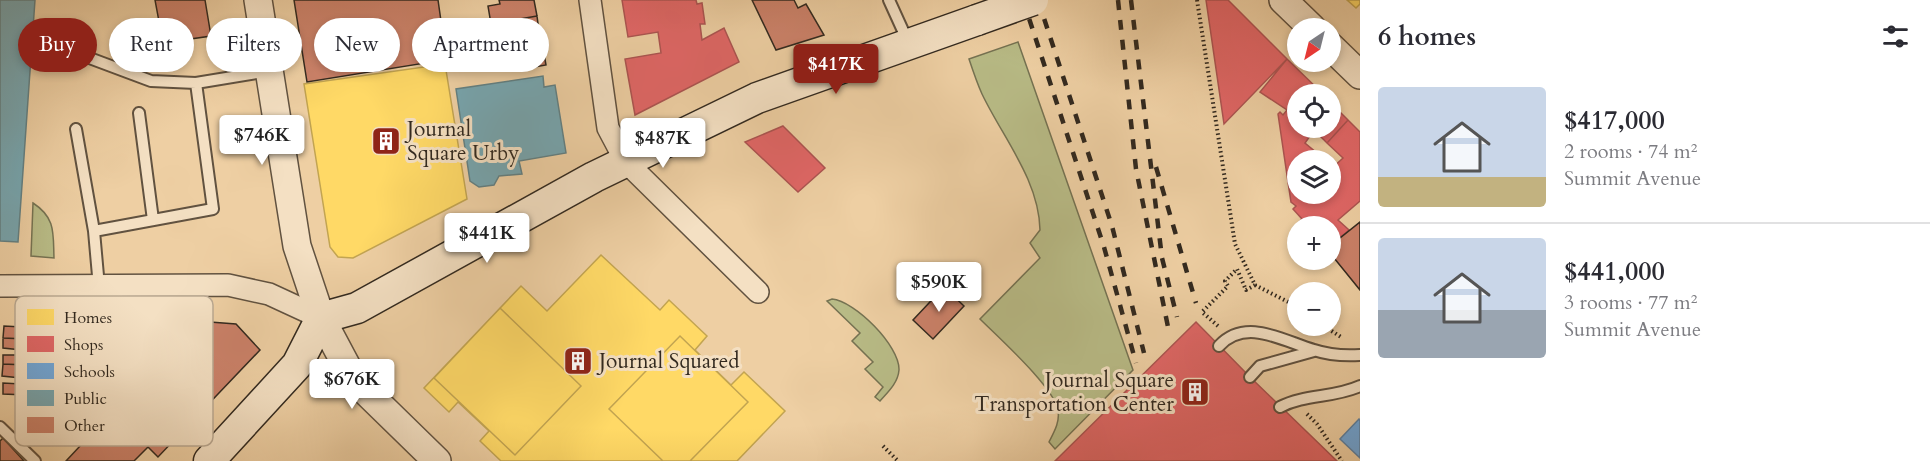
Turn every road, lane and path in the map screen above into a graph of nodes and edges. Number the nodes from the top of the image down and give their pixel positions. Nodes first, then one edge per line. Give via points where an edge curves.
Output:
1 (258, 0) edge
2 (590, 0) edge
3 (889, 0) edge
4 (1033, 0) edge
5 (1197, 0) edge
6 (1283, 0) edge
7 (261, 18) edge
8 (1302, 18) edge
9 (909, 44) junction
10 (1341, 57) edge
11 (97, 61) edge
12 (264, 72) edge
13 (270, 72) edge
14 (1360, 75) edge
15 (196, 83) junction
16 (140, 113) dead end
17 (76, 129) dead end
18 (626, 162) junction
19 (153, 220) junction
20 (93, 231) junction
21 (1255, 285) junction
22 (0, 286) edge
23 (93, 287) junction
24 (758, 292) dead end
25 (92, 296) edge
26 (1287, 301) edge
27 (321, 318) junction
28 (1233, 334) junction
29 (1338, 336) edge
30 (1350, 337) dead end
31 (1220, 346) dead end
32 (1314, 350) junction
33 (1360, 356) edge
34 (1250, 377) dead end
35 (1360, 386) edge
36 (1292, 400) junction
37 (1280, 406) dead end
38 (0, 427) edge
39 (15, 442) edge
40 (20, 446) edge
41 (883, 447) dead end
42 (35, 461) edge
43 (209, 461) edge
44 (437, 461) edge
45 (898, 461) edge
46 (1342, 461) edge

1 - 7 street
2 - 18 street via 608,128
3 - 9 lane
4 - 9 main road, bridge
5 - 21 path via 1235,244
6 - 8 street
9 - 18 main road via 757,98
10 - 14 street
11 - 15 lane via 152,81
12 - 15 lane
13 - 27 street via 297,246
15 - 19 lane via 213,209
16 - 19 lane
17 - 20 lane
18 - 24 street
18 - 27 main road via 357,308
19 - 20 lane
20 - 23 lane
21 - 26 path
21 - 28 path via 1246,290 1236,269 1225,281 1228,286 1202,312
22 - 23 street
23 - 25 lane
23 - 27 street via 228,285 269,294
27 - 43 main road via 297,365
27 - 44 street via 354,380
28 - 31 lane
28 - 32 lane via 1267,333
29 - 30 path
32 - 33 lane
32 - 34 lane via 1260,366
35 - 36 lane via 1345,393
36 - 37 lane
36 - 46 path via 1317,424
38 - 39 lane
40 - 42 lane
41 - 45 path

